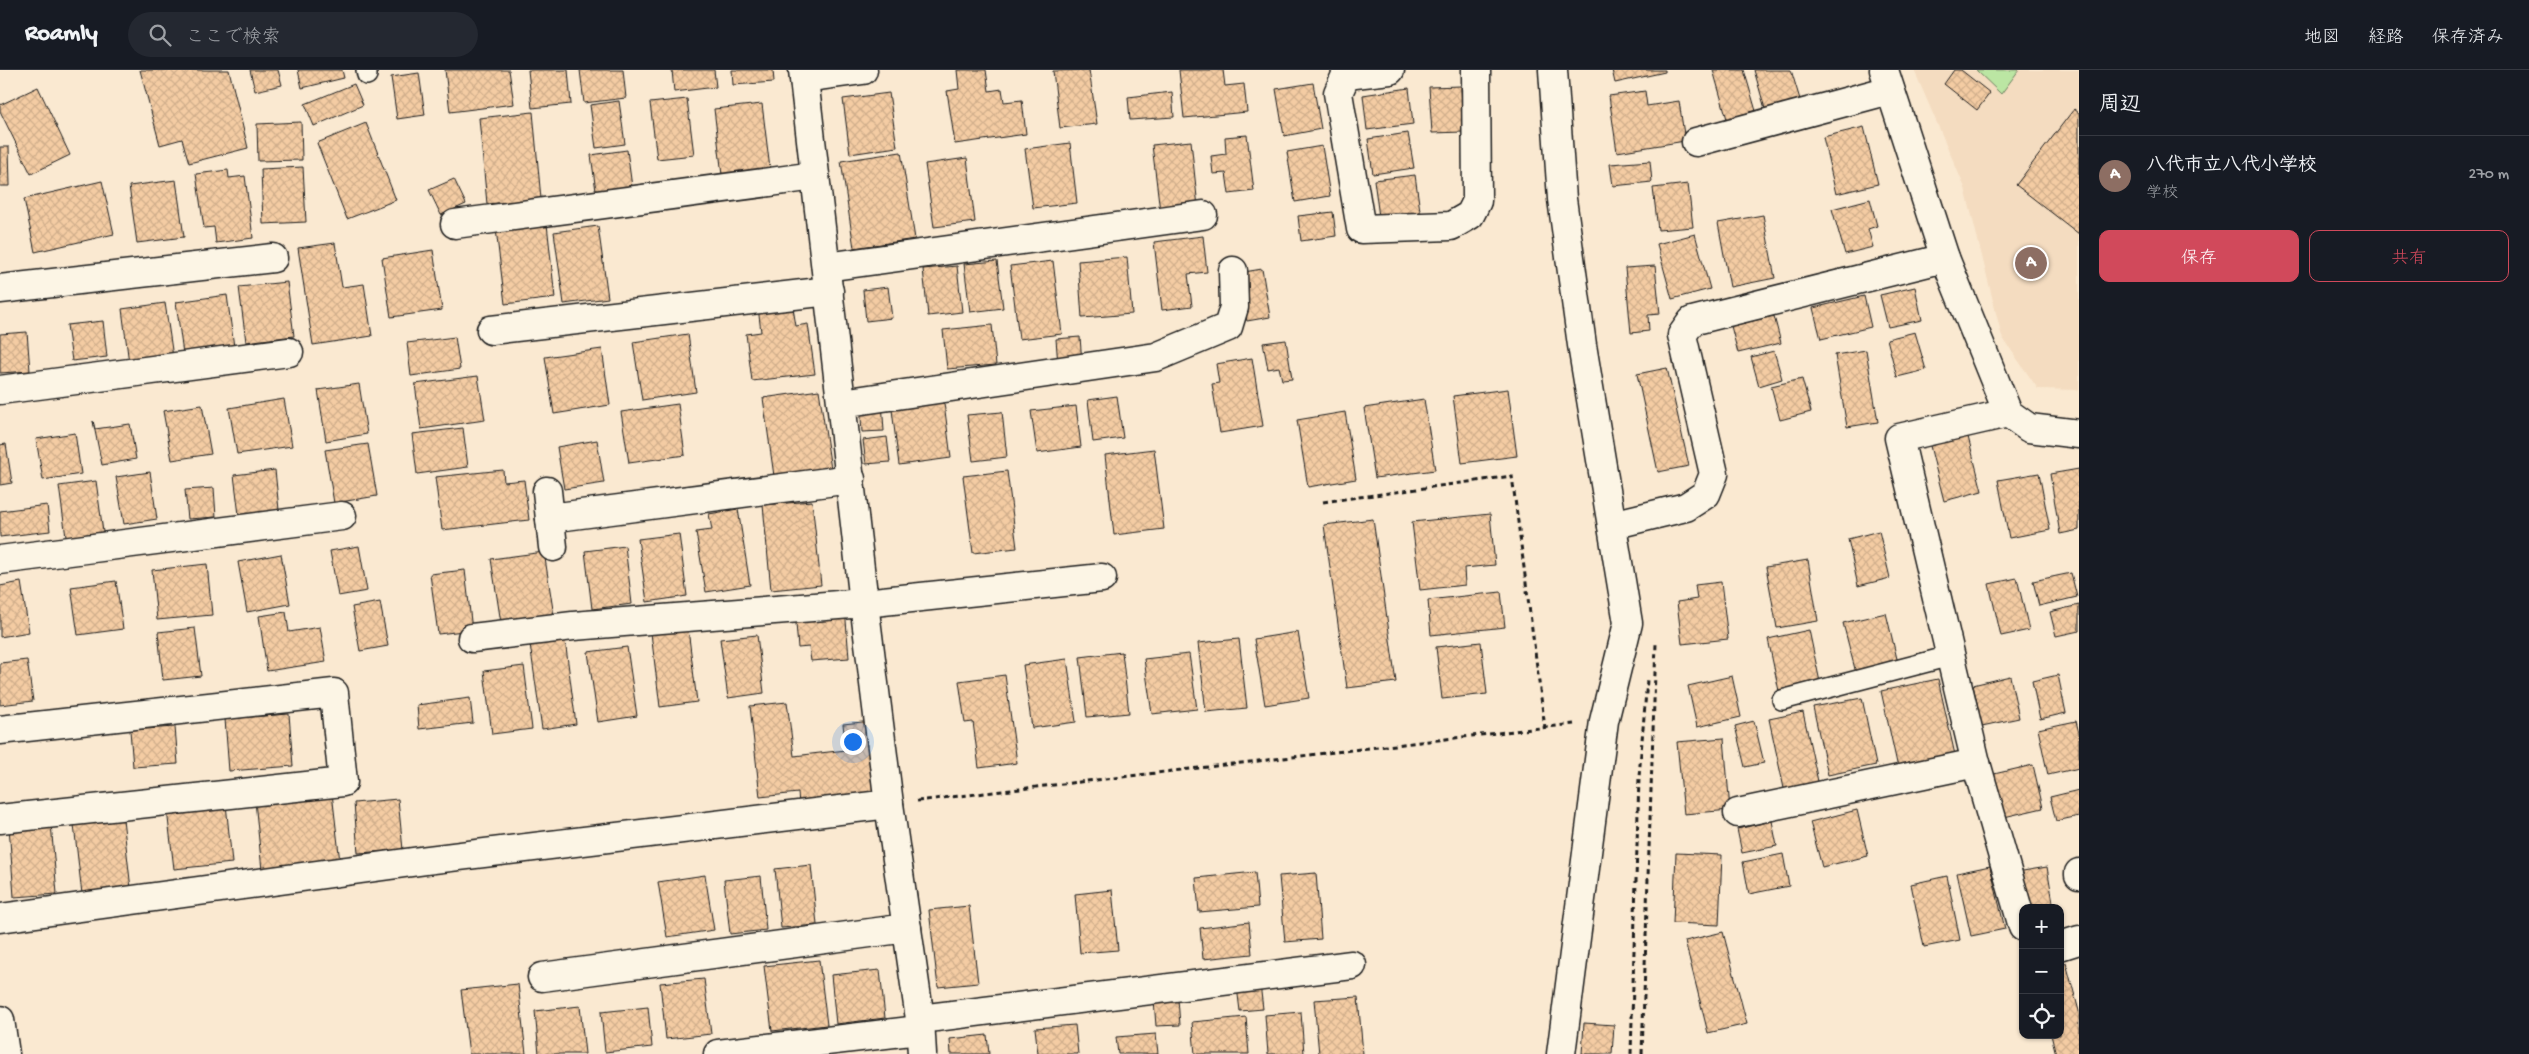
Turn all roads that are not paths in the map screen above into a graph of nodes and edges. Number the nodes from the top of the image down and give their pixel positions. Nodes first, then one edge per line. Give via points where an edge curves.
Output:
1 (863, 70) edge
2 (1390, 70) edge
3 (1476, 70) edge
4 (1554, 70) edge
5 (803, 74) edge
6 (1887, 80) edge
7 (1696, 142) dead end
8 (815, 176) junction
9 (1203, 215) dead end
10 (456, 224) dead end
11 (273, 258) dead end
12 (1945, 258) junction
13 (1233, 271) dead end
14 (827, 279) junction
15 (0, 289) edge
16 (491, 330) dead end
17 (289, 352) dead end
18 (0, 390) edge
19 (842, 403) junction
20 (2008, 413) junction
21 (2079, 434) edge
22 (851, 480) junction
23 (547, 491) dead end
24 (342, 516) dead end
25 (550, 518) junction
26 (1612, 525) junction
27 (553, 547) dead end
28 (0, 560) edge
29 (1102, 578) dead end
30 (864, 603) junction
31 (472, 638) dead end
32 (1950, 656) junction
33 (1782, 700) dead end
34 (0, 730) edge
35 (1976, 763) junction
36 (889, 804) junction
37 (1738, 813) dead end
38 (0, 819) edge
39 (2019, 913) edge
40 (0, 918) edge
41 (907, 928) junction
42 (2079, 940) edge
43 (2064, 945) edge
44 (1352, 965) dead end
45 (542, 977) dead end
46 (920, 1034) edge
47 (718, 1054) edge
48 (1561, 1054) edge

1 - 5 street
2 - 3 street via 1346,75 1338,93 1361,229 1451,226 1470,215 1477,201
4 - 26 street via 1562,199
5 - 8 street
6 - 7 street
6 - 12 street
8 - 10 street
8 - 14 street
9 - 14 street
11 - 15 street
12 - 20 street
12 - 26 street via 1692,321 1682,335 1714,474 1709,487 1706,494 1686,507
13 - 19 street via 1234,307 1228,327 1156,357
14 - 16 street
14 - 19 street
17 - 18 street
19 - 22 street
20 - 21 street via 2030,428
20 - 32 street via 1899,438
22 - 25 street
22 - 30 street
23 - 25 street
24 - 28 street
25 - 27 street
26 - 48 street via 1628,623 1604,721
29 - 30 street
30 - 31 street via 573,626
30 - 36 street
32 - 33 lane
32 - 35 street
34 - 38 street via 334,693 343,782
35 - 37 street
35 - 39 street
36 - 40 street via 427,860
36 - 41 street
41 - 45 street
41 - 46 street
42 - 43 street
44 - 46 street
46 - 47 street

